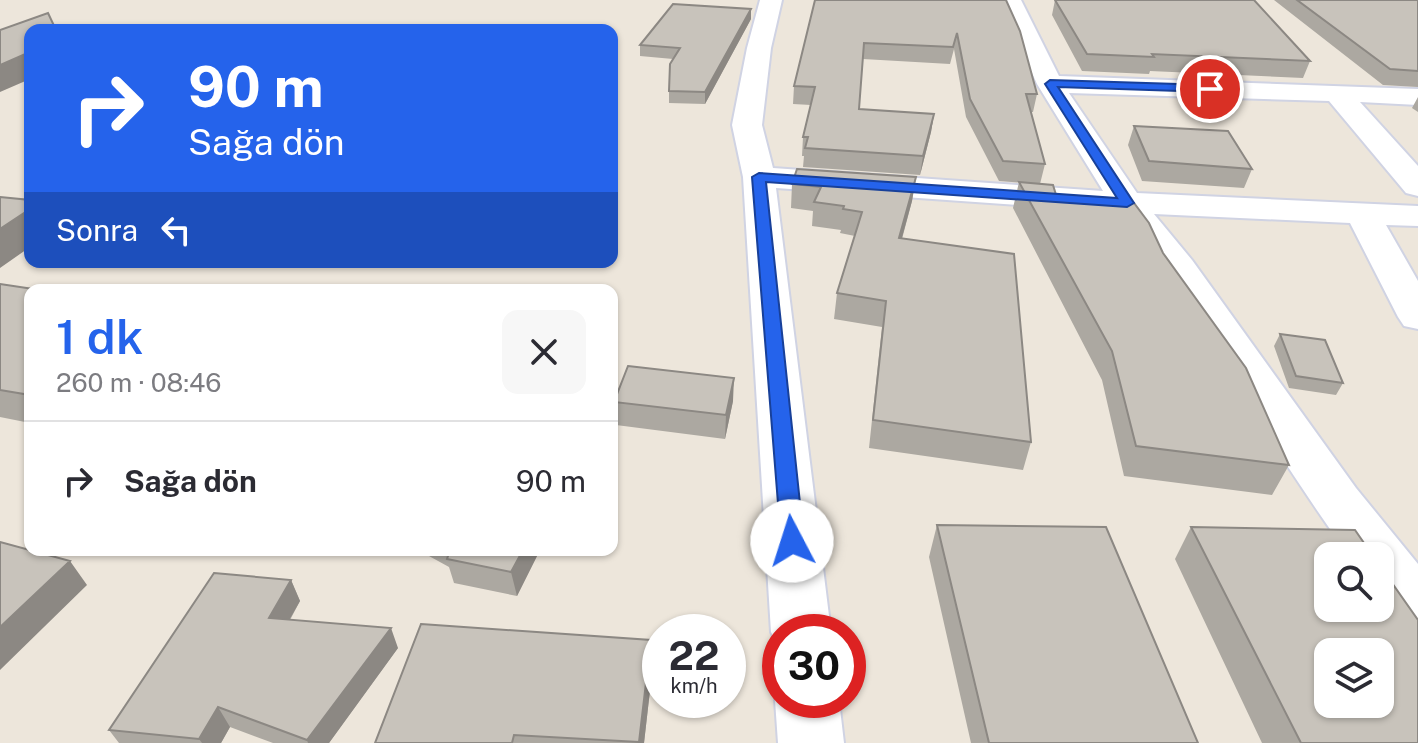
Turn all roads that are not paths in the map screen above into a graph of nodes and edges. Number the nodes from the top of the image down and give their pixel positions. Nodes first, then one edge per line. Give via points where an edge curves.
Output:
1 (771, 0) edge
2 (1010, 0) edge
3 (1050, 84) junction
4 (1337, 93) junction
5 (1418, 97) edge
6 (759, 177) junction
7 (1418, 186) edge
8 (1127, 203) junction
9 (1363, 214) junction
10 (1418, 216) edge
11 (1418, 317) edge
12 (1418, 606) edge
13 (799, 614) edge
14 (809, 718) edge
15 (811, 743) edge

1 - 6 street via 747,125
2 - 3 street
3 - 4 street
3 - 8 street
4 - 5 street
4 - 7 street
6 - 8 street
6 - 13 street
8 - 9 street
8 - 12 street via 1179,268 1338,502
9 - 10 street
9 - 11 street
14 - 15 street

